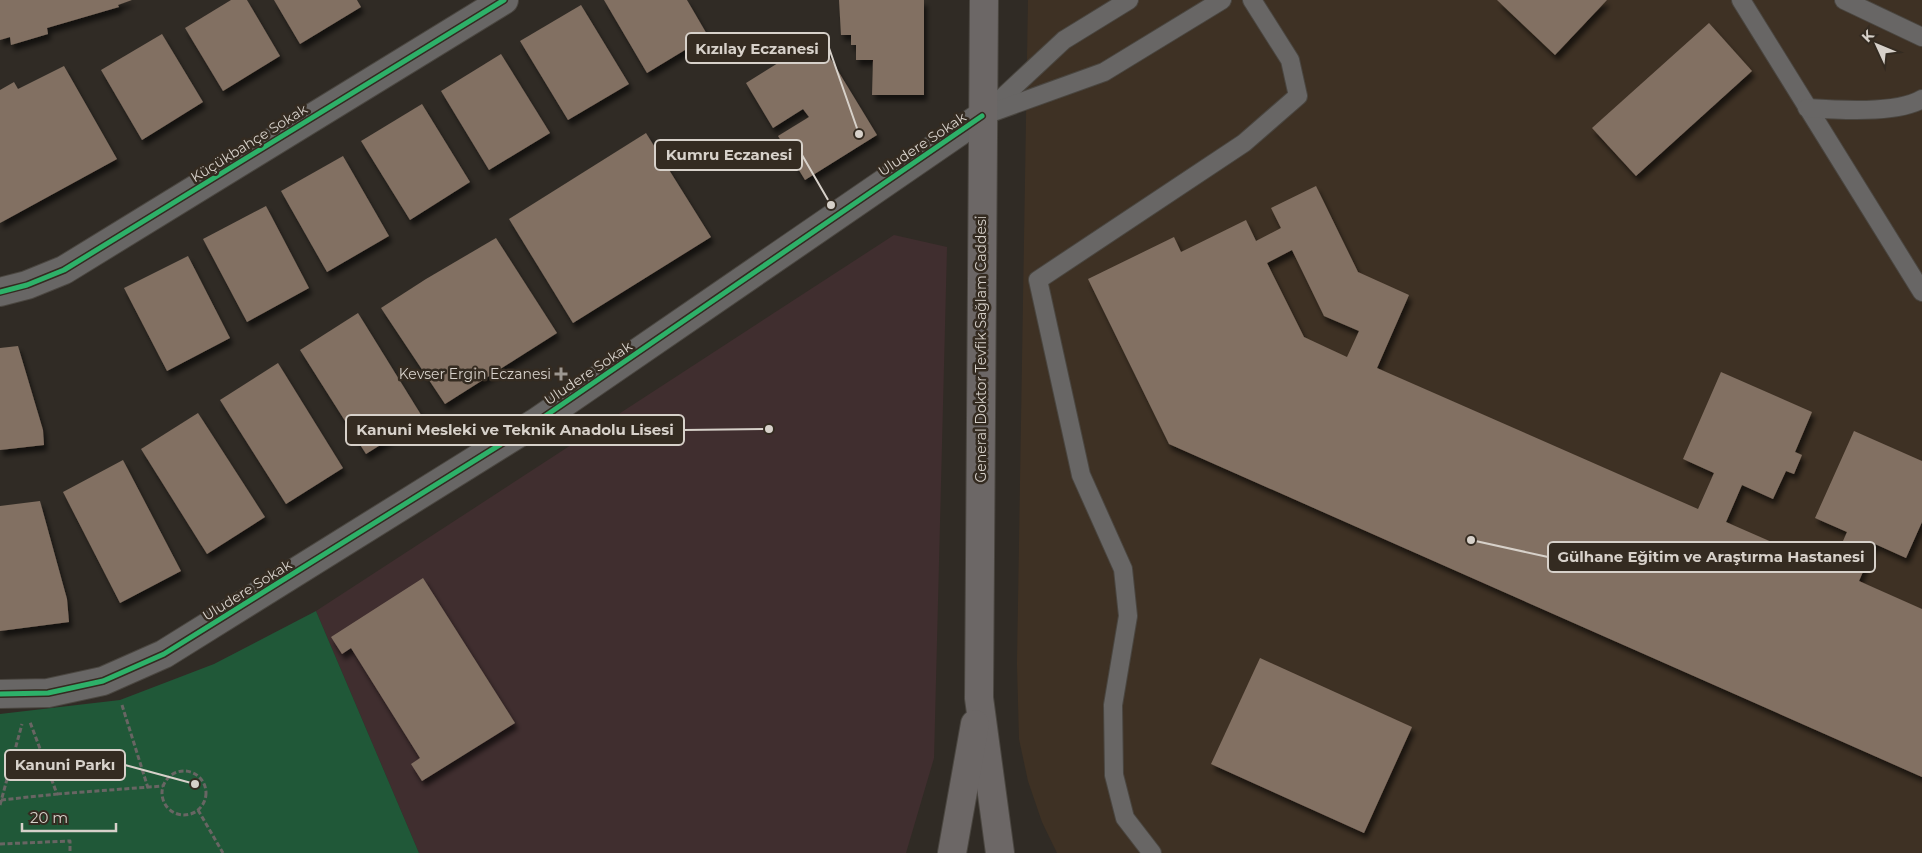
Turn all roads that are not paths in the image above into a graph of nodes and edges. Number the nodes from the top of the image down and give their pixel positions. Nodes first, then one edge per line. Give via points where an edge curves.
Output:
1 (504, 0) edge
2 (984, 0) edge
3 (1129, 0) edge
4 (1222, 0) edge
5 (1252, 0) edge
6 (1741, 0) edge
7 (1844, 0) edge
8 (1922, 37) edge
9 (1922, 99) edge
10 (1807, 108) junction
11 (982, 116) junction
12 (0, 292) edge
13 (1922, 292) edge
14 (0, 694) edge
15 (979, 698) junction
16 (952, 853) edge
17 (1000, 853) edge
18 (1152, 853) edge

1 - 12 street, Küçükbahçe Sokak via 64,270
2 - 11 main road, General Doktor Tevfik Sağlam Caddesi
3 - 11 lane via 1064,40
4 - 11 lane via 1104,72
5 - 18 lane via 1290,60 1298,96 1244,143 1038,280 1081,475 1123,569 1128,616 1113,704 1114,775 1125,818
6 - 10 lane
7 - 8 lane
9 - 10 lane via 1872,110
10 - 13 lane
11 - 14 street, Uludere Sokak via 535,423 164,654 103,682 48,693
11 - 15 main road, General Doktor Tevfik Sağlam Caddesi
15 - 16 main road, General Doktor Tevfik Sağlam Caddesi
15 - 17 main road, General Doktor Tevfik Sağlam Caddesi

